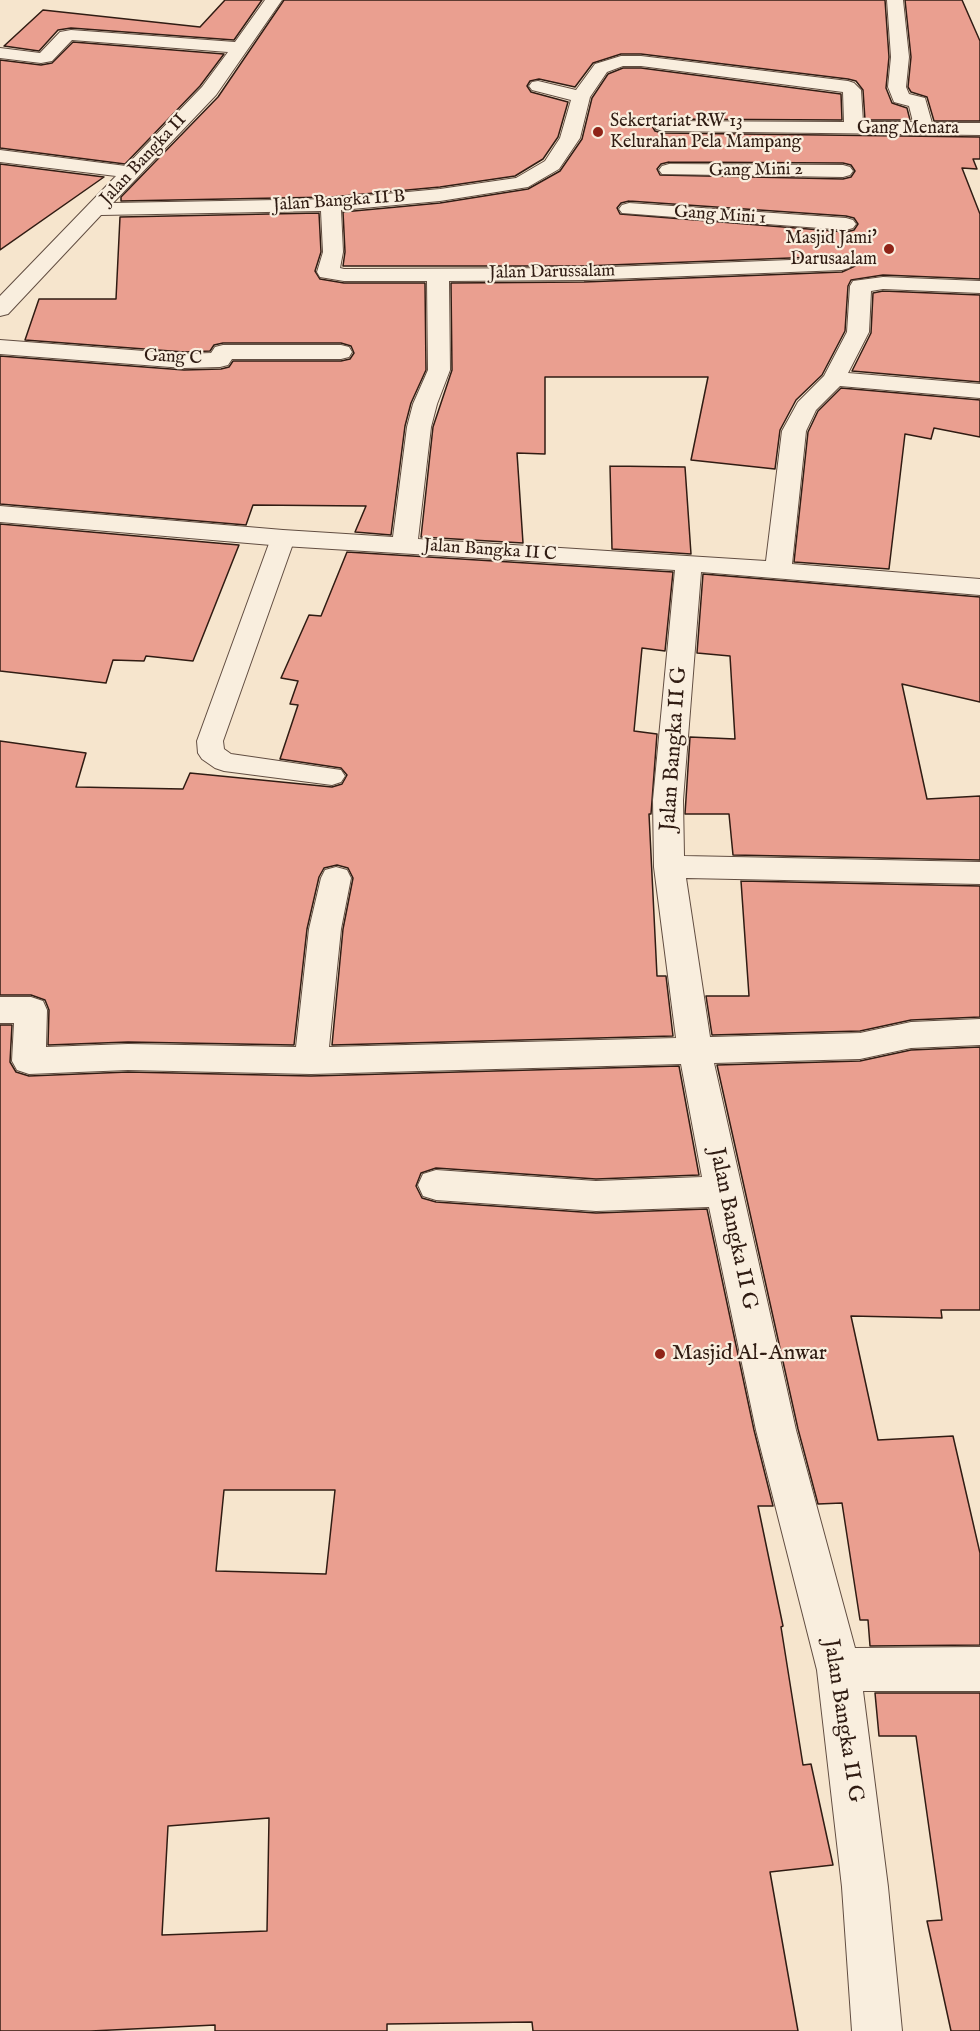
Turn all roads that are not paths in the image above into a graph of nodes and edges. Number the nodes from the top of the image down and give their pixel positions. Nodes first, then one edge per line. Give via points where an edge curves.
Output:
1 (274, 0) edge
2 (895, 0) edge
3 (239, 48) junction
4 (0, 53) edge
5 (538, 86) dead end
6 (581, 97) junction
7 (663, 125) dead end
8 (845, 128) junction
9 (924, 129) junction
10 (980, 129) edge
11 (0, 156) edge
12 (669, 170) dead end
13 (843, 171) junction
14 (129, 172) junction
15 (331, 205) junction
16 (98, 209) junction
17 (629, 209) dead end
18 (843, 244) junction
19 (438, 274) junction
20 (861, 286) junction
21 (980, 287) edge
22 (0, 309) edge
23 (0, 347) edge
24 (341, 352) dead end
25 (834, 379) junction
26 (980, 391) edge
27 (0, 514) edge
28 (283, 538) junction
29 (405, 545) junction
30 (689, 563) junction
31 (778, 570) junction
32 (980, 587) edge
33 (332, 776) dead end
34 (669, 867) junction
35 (980, 873) edge
36 (336, 878) dead end
37 (0, 1010) edge
38 (980, 1032) edge
39 (695, 1051) junction
40 (311, 1061) junction
41 (436, 1185) dead end
42 (723, 1191) junction
43 (980, 1669) edge
44 (839, 1671) junction
45 (877, 2031) edge

1 - 3 street, Jalan Bangka II
2 - 9 street via 900,57 897,87 901,98 918,102
3 - 4 street via 71,35 46,57
3 - 14 street, Jalan Bangka II via 209,91
5 - 6 street
6 - 8 street via 601,68 610,63 641,61 848,87 852,90
6 - 15 street, Jalan Bangka II B via 565,147 552,165 521,183
7 - 8 street, Gang Menara
8 - 9 street, Gang Menara
8 - 13 street
9 - 10 street, Gang Menara
11 - 14 street
12 - 13 street, Gang Mini 2
13 - 18 street
14 - 16 street, Jalan Bangka II
15 - 16 street, Jalan Bangka II B
15 - 19 street, Jalan Darussalam via 333,252 328,272
16 - 22 street, Jalan Bangka II
17 - 18 street, Gang Mini 1
18 - 19 street, Jalan Darussalam via 585,274
18 - 20 street
19 - 29 street via 439,370 419,427
20 - 21 street
20 - 25 street via 858,332
23 - 24 street, Gang C via 184,361 220,360 223,352
25 - 26 street
25 - 31 street via 806,407 794,431
27 - 28 street, Jalan Bangka II C
28 - 29 street, Jalan Bangka II C
28 - 33 lane via 210,741 212,753 224,762
29 - 30 street, Jalan Bangka II C
30 - 31 street, Jalan Bangka II C
30 - 34 street, Jalan Bangka II G via 668,800
31 - 32 street, Jalan Bangka II C
34 - 35 street
34 - 39 street, Jalan Bangka II G
36 - 40 street via 325,929
37 - 40 street via 31,1010 29,1061
38 - 39 street via 911,1035 860,1046
39 - 40 street
39 - 42 street, Jalan Bangka II G
41 - 42 street via 596,1196
42 - 44 street, Jalan Bangka II G via 776,1430
43 - 44 street
44 - 45 street, Jalan Bangka II G via 865,1887

